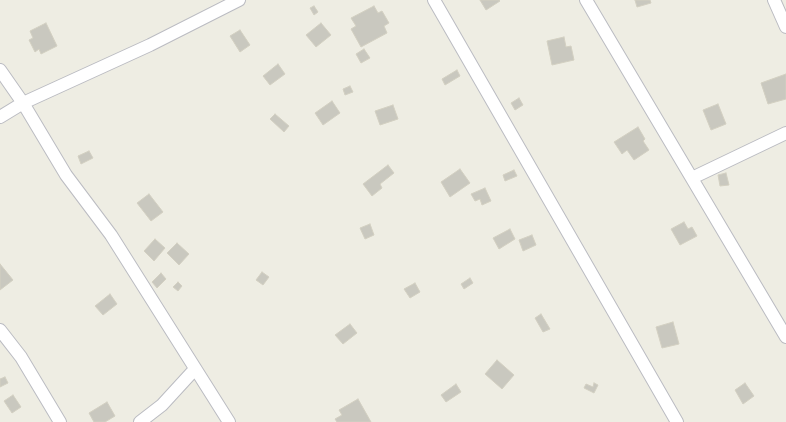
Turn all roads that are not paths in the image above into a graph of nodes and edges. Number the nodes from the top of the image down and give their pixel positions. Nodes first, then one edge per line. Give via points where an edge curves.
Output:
1 (239, 0) edge
2 (434, 0) edge
3 (586, 0) edge
4 (774, 0) edge
5 (786, 27) edge
6 (0, 70) edge
7 (23, 103) junction
8 (0, 117) edge
9 (786, 133) edge
10 (692, 178) junction
11 (0, 330) edge
12 (786, 337) edge
13 (195, 369) junction
14 (60, 422) edge
15 (140, 422) edge
16 (229, 422) edge
17 (677, 422) edge

1 - 7 street via 150,45
2 - 17 street
3 - 10 street
4 - 5 street
6 - 7 street
7 - 8 street
7 - 13 street via 66,175 111,235
9 - 10 street
10 - 12 street
11 - 14 street via 21,357
13 - 15 street via 162,405
13 - 16 street

